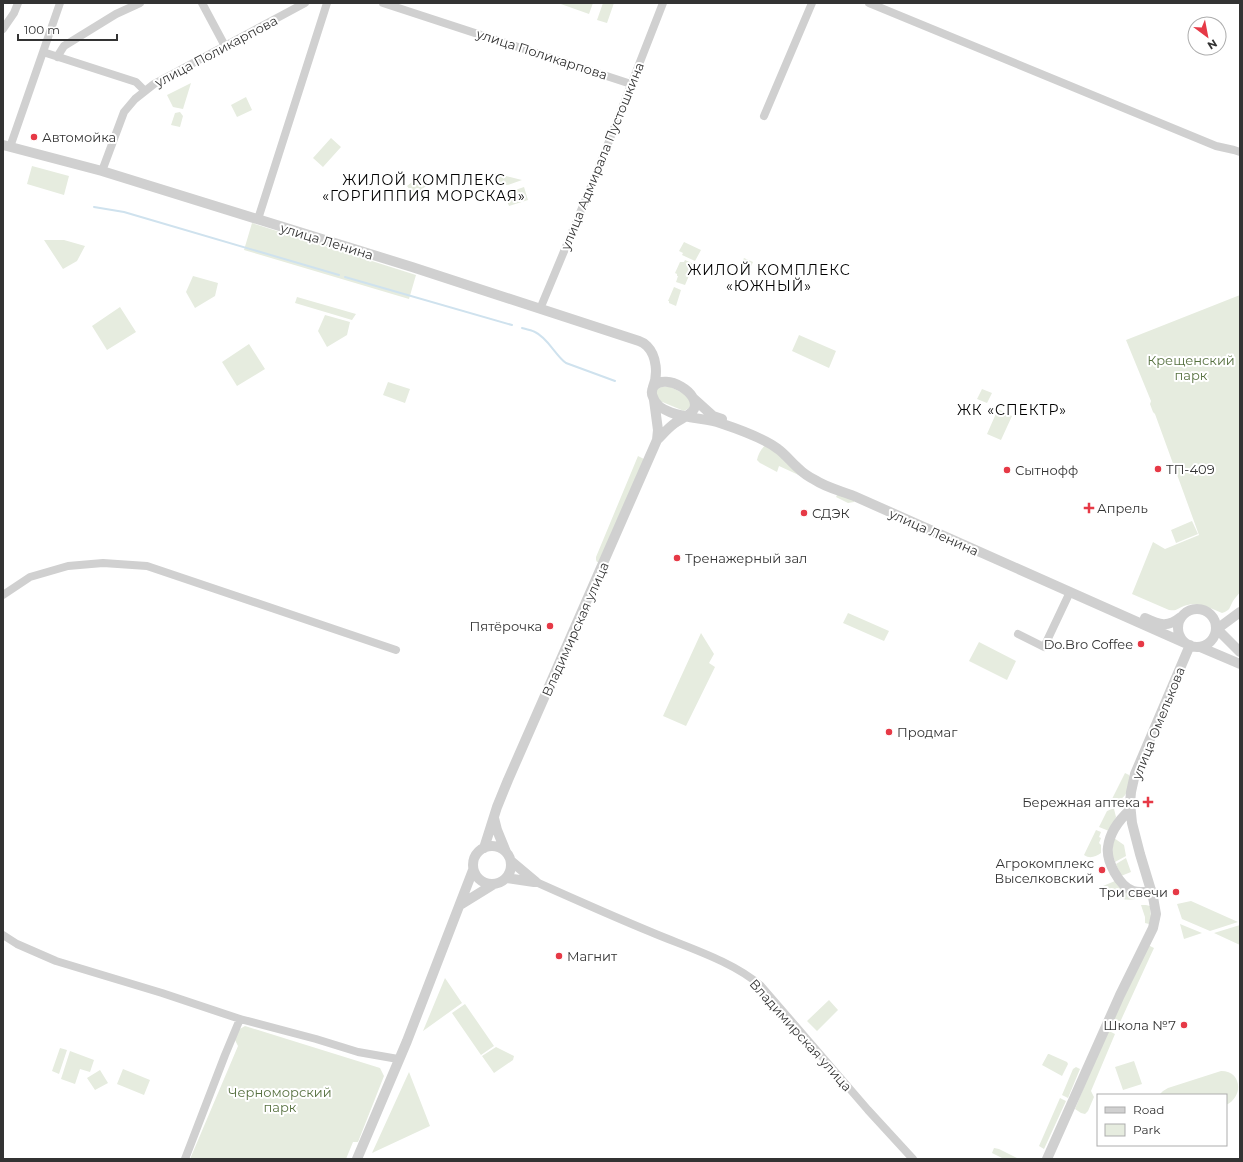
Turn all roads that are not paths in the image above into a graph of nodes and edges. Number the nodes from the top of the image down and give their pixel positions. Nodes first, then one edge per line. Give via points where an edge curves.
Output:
1 (18, 3) edge
2 (60, 3) edge
3 (140, 3) edge
4 (202, 3) edge
5 (305, 3) edge
6 (326, 3) edge
7 (383, 3) edge
8 (663, 3) edge
9 (812, 3) edge
10 (869, 3) edge
11 (3, 29) edge
12 (225, 46) junction
13 (43, 52) junction
14 (57, 57) junction
15 (631, 84) junction
16 (145, 91) junction
17 (764, 116) dead end
18 (7, 146) edge
19 (1240, 152) edge
20 (102, 171) junction
21 (258, 219) junction
22 (540, 308) junction
23 (656, 371) junction
24 (670, 382) junction
25 (653, 387) junction
26 (693, 398) junction
27 (654, 400) junction
28 (686, 416) junction
29 (658, 440) junction
30 (1070, 592) junction
31 (3, 595) edge
32 (1240, 612) edge
33 (1181, 617) junction
34 (1217, 629) junction
35 (1018, 634) dead end
36 (1226, 637) junction
37 (1240, 643) edge
38 (1192, 645) junction
39 (396, 650) dead end
40 (1240, 652) edge
41 (1240, 664) edge
42 (1130, 810) junction
43 (494, 818) junction
44 (484, 848) junction
45 (508, 857) junction
46 (473, 870) junction
47 (506, 878) junction
48 (536, 882) junction
49 (494, 884) junction
50 (1152, 891) junction
51 (460, 905) junction
52 (5, 936) edge
53 (240, 1019) junction
54 (398, 1059) junction
55 (185, 1159) edge
56 (356, 1159) edge
57 (913, 1159) edge
58 (1047, 1159) edge

1 - 11 street
2 - 13 street
3 - 14 street via 116,14 64,46
4 - 12 street
5 - 12 street, улица Поликарпова
6 - 21 street
7 - 15 street, улица Поликарпова
8 - 15 street, улица Адмирала Пустошкина
9 - 17 street
10 - 19 street via 1216,146
12 - 16 street, улица Поликарпова
13 - 14 street
13 - 18 street
14 - 16 street via 136,82
15 - 22 street, улица Адмирала Пустошкина
16 - 20 street, улица Поликарпова via 124,112
18 - 20 street, улица Ленина
20 - 21 street, улица Ленина
21 - 22 street, улица Ленина
22 - 23 street, улица Ленина via 639,341 648,347
23 - 24 street
23 - 25 street, Владимирская улица
24 - 25 street via 664,381
24 - 26 street via 680,386
25 - 27 street, Владимирская улица
26 - 28 street, Владимирская улица via 693,411
26 - 33 street, улица Ленина via 713,416 770,441 818,479 1158,623 1170,624
27 - 28 street via 658,406 677,415
27 - 29 street, Владимирская улица
28 - 29 street, Владимирская улица
28 - 30 street, улица Ленина via 720,423 762,440 780,450 817,482
29 - 43 street, Владимирская улица via 508,780
30 - 35 street via 1044,647
30 - 38 street, улица Ленина
31 - 39 street via 30,577 68,566 103,563 147,566
32 - 34 street
33 - 34 street via 1191,609 1204,609 1214,617
33 - 38 street via 1178,629 1180,635
34 - 36 street
34 - 38 street via 1215,636 1206,645
36 - 37 street
36 - 40 street
38 - 41 street, улица Ленина
38 - 42 street, улица Омелькова via 1135,774
42 - 50 street, улица Омелькова
42 - 50 street via 1119,819 1112,834 1108,847 1109,859 1124,886 1141,893
43 - 44 street, Владимирская улица
43 - 45 street, Владимирская улица via 496,830
44 - 45 street via 493,846 502,849
44 - 46 street via 474,857
45 - 47 street via 511,866
45 - 48 street, Владимирская улица
46 - 49 street via 485,883
46 - 51 street
47 - 48 street, Владимирская улица
47 - 49 street
48 - 57 street, Владимирская улица via 704,954 742,971 753,979
49 - 51 street
50 - 58 street, улица Омелькова via 1156,914 1153,928 1120,995
51 - 54 street
52 - 53 street via 56,961
53 - 54 street via 358,1052
53 - 55 street
54 - 56 street

